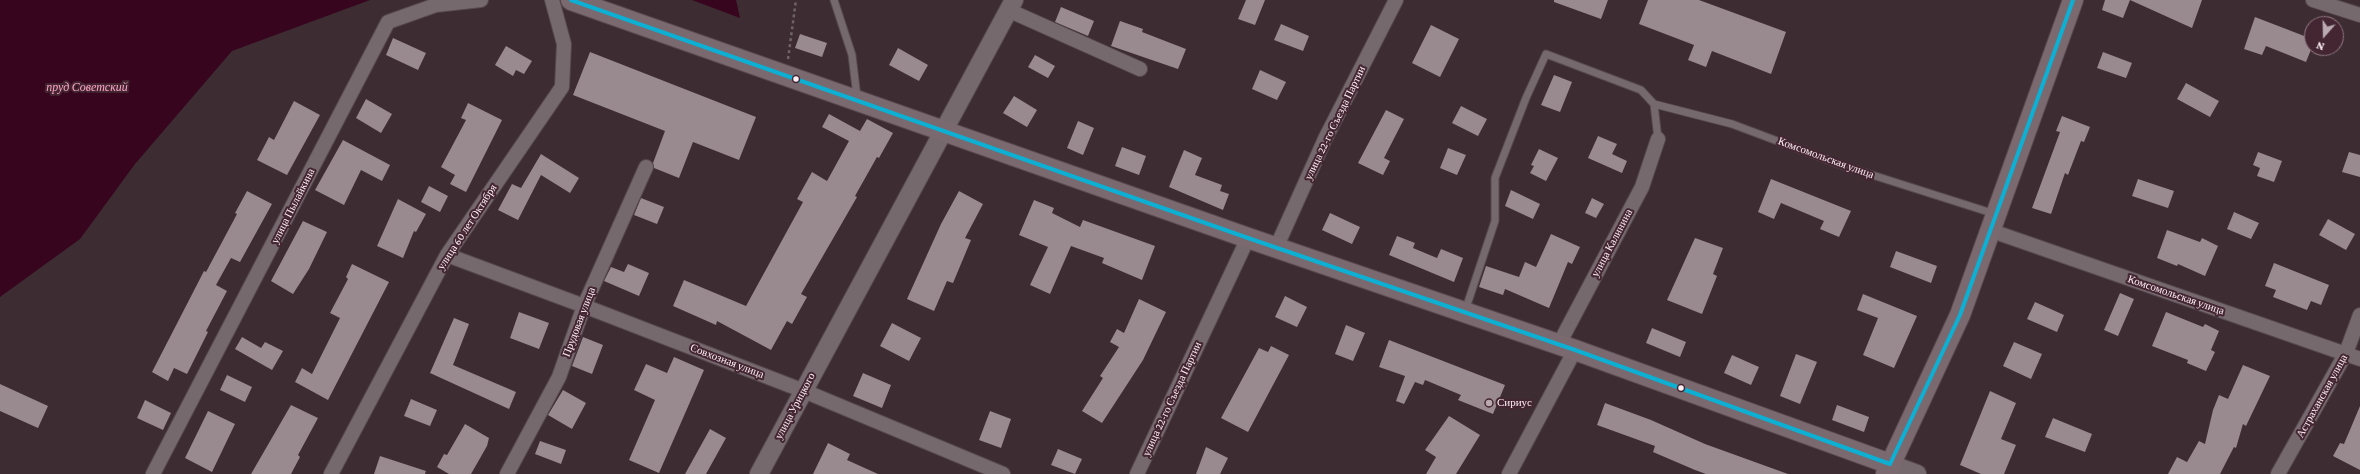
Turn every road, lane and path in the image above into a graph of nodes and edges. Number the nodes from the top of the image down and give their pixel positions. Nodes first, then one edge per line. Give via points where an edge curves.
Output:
1 (480, 0) edge
2 (552, 0) edge
3 (571, 0) edge
4 (796, 0) edge
5 (834, 0) edge
6 (1396, 0) edge
7 (2073, 0) edge
8 (2313, 0) edge
9 (1011, 5) edge
10 (2360, 15) edge
11 (1140, 69) dead end
12 (784, 74) junction
13 (857, 100) junction
14 (1654, 104) junction
15 (943, 129) junction
16 (1658, 139) joint
17 (646, 167) dead end
18 (1994, 223) junction
19 (1248, 238) junction
20 (1276, 248) junction
21 (447, 255) junction
22 (584, 306) junction
23 (1465, 312) junction
24 (2360, 315) edge
25 (1567, 347) junction
26 (2346, 354) junction
27 (2360, 359) edge
28 (804, 391) junction
29 (1888, 469) edge
30 (153, 474) edge
31 (331, 474) edge
32 (507, 474) edge
33 (759, 474) edge
34 (1003, 474) edge
35 (1137, 474) edge
36 (1509, 474) edge
37 (1917, 474) edge
38 (2278, 474) edge

1 - 30 street, улица Пылайкина via 436,5 388,22
2 - 21 street, улица 60 лет Октября via 564,44 562,87
3 - 12 main road
4 - 12 path
5 - 13 lane via 852,55
6 - 20 street, улица 22-го Съезда Партии via 1325,139
7 - 18 main road
8 - 10 street
9 - 11 street
9 - 15 street, улица Урицкого
12 - 13 main road
13 - 15 main road
14 - 16 lane
14 - 18 lane, Комсомольская улица via 1732,124
14 - 23 lane via 1642,90 1546,54 1495,178 1495,222
15 - 19 main road
15 - 28 street, улица Урицкого
16 - 25 street, улица Калинина via 1642,187
17 - 22 street, Прудовая улица
18 - 26 street, Комсомольская улица
18 - 29 main road via 1960,315
19 - 20 main road
19 - 35 street, улица 22-го Съезда Партии
20 - 23 main road
21 - 22 street, Совхозная улица
21 - 31 street, улица 60 лет Октября
22 - 28 street, Совхозная улица
22 - 32 street, Прудовая улица via 559,377
23 - 25 main road
24 - 26 street, Астраханская улица
25 - 29 main road
25 - 36 street, улица Калинина
26 - 27 street, Комсомольская улица
26 - 38 street, Астраханская улица
28 - 33 street, улица Урицкого
28 - 34 street, Совхозная улица
29 - 37 street

